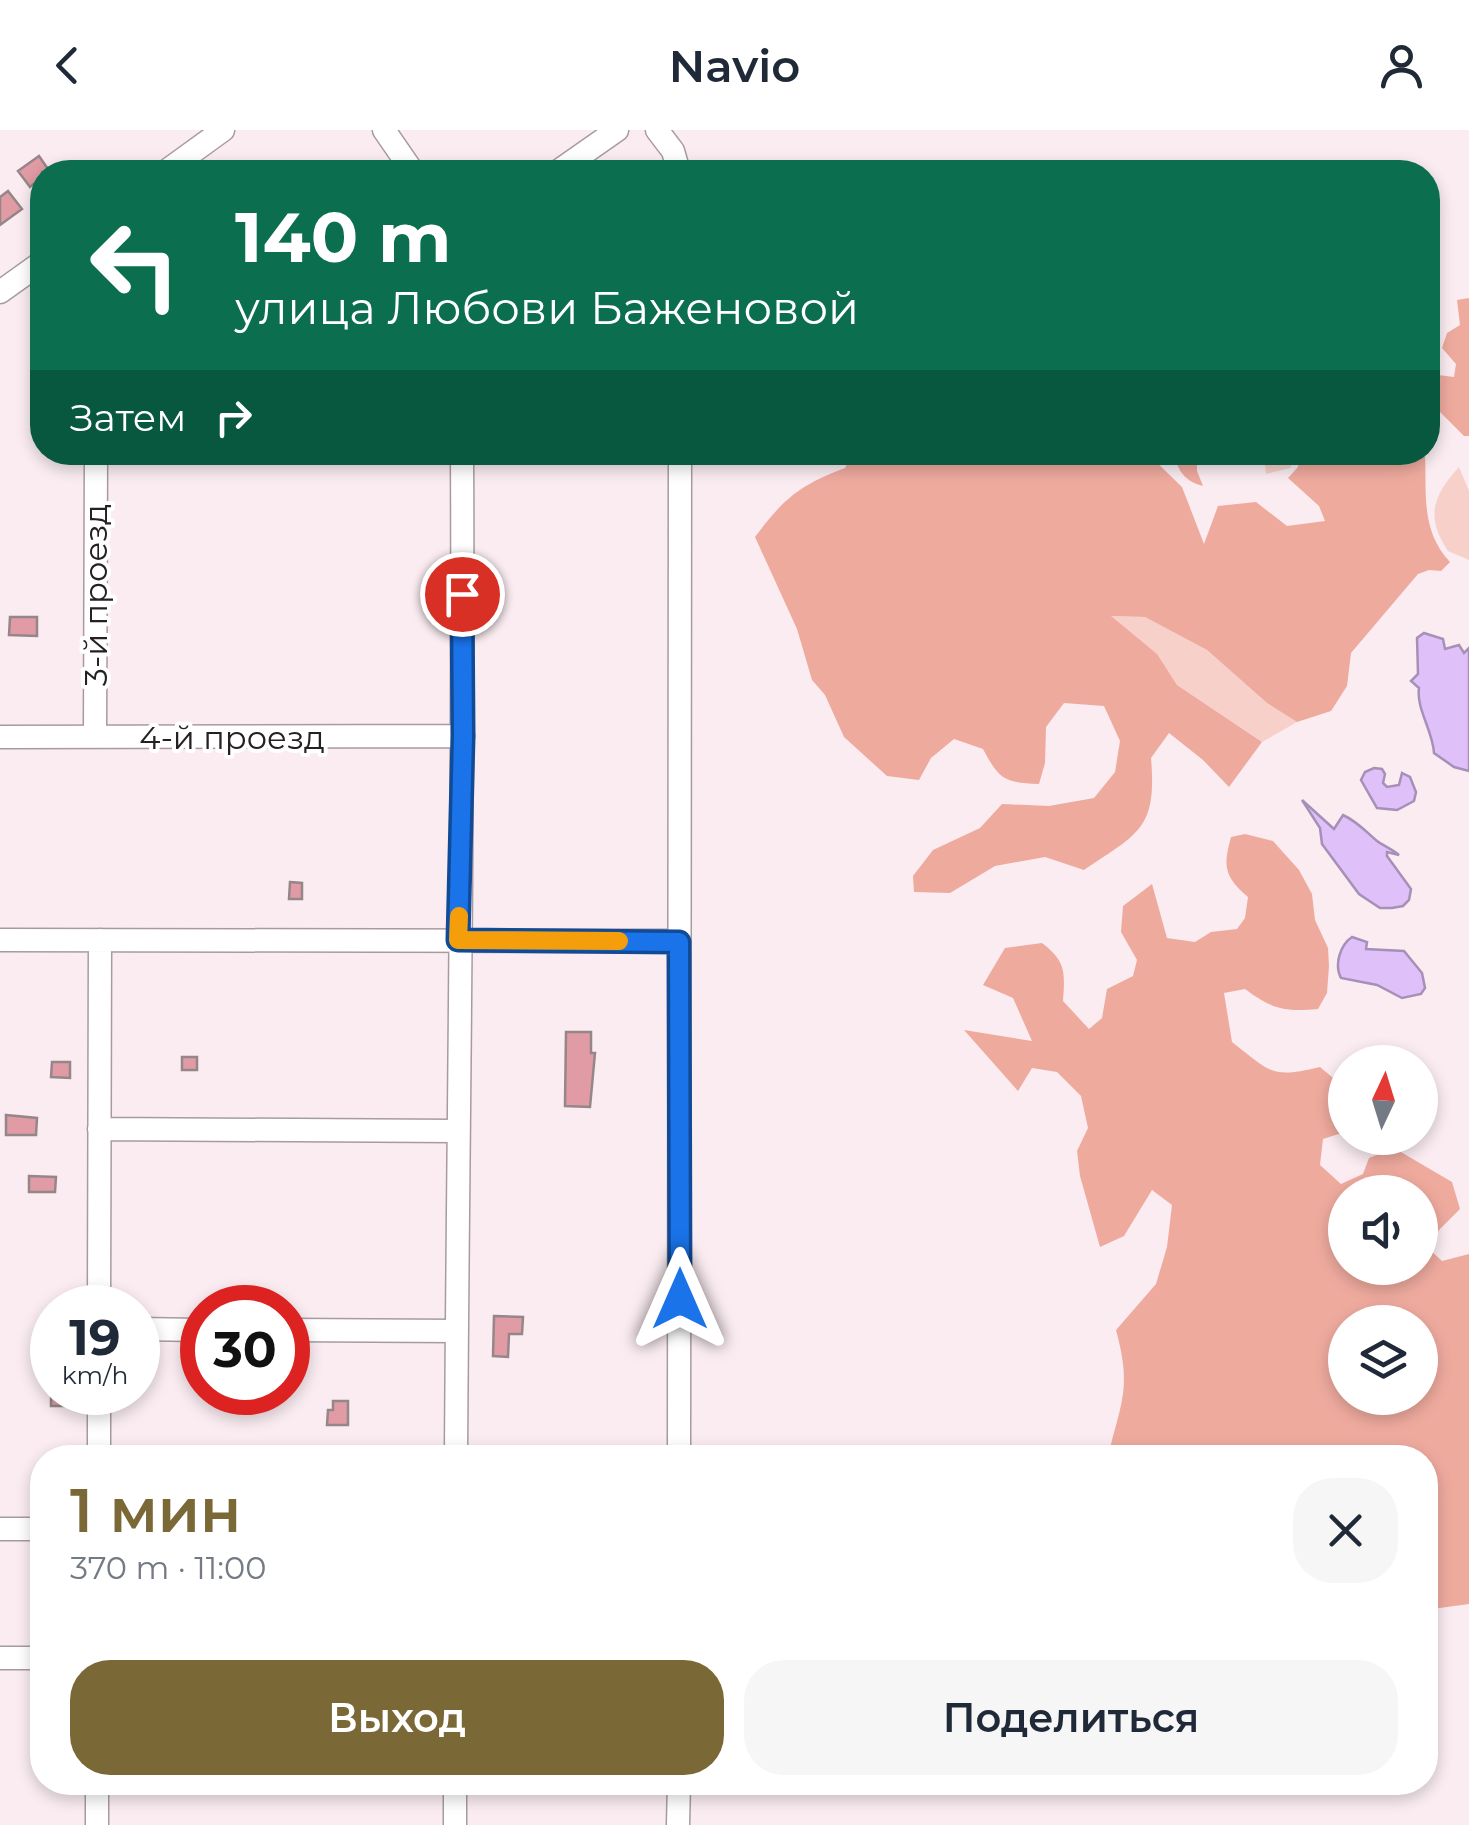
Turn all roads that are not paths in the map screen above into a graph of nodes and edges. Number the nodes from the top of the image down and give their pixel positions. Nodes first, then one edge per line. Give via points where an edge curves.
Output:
1 (223, 130) edge
2 (384, 130) edge
3 (617, 130) edge
4 (657, 130) edge
5 (182, 160) edge
6 (405, 160) edge
7 (574, 160) edge
8 (676, 160) edge
9 (30, 278) edge
10 (0, 292) edge
11 (96, 465) edge
12 (462, 465) edge
13 (680, 465) edge
14 (463, 736) junction
15 (95, 737) junction
16 (0, 738) edge
17 (0, 940) edge
18 (100, 940) junction
19 (458, 940) junction
20 (679, 942) junction
21 (99, 1129) junction
22 (456, 1131) junction
23 (99, 1285) edge
24 (310, 1330) edge
25 (457, 1331) junction
26 (99, 1415) edge
27 (98, 1445) edge
28 (456, 1445) edge
29 (680, 1445) edge
30 (0, 1529) edge
31 (30, 1530) edge
32 (0, 1658) edge
33 (30, 1658) edge
34 (98, 1795) edge
35 (455, 1795) edge
36 (678, 1795) edge
37 (97, 1825) edge
38 (455, 1825) edge
39 (678, 1825) edge

1 - 5 street
2 - 6 street
3 - 7 street
4 - 8 street
9 - 10 street
11 - 15 street, 3-й проезд
12 - 14 street
13 - 20 street
14 - 15 street, 4-й проезд
14 - 19 street
15 - 16 street, 4-й проезд
17 - 18 street
18 - 19 street
18 - 21 street
19 - 20 street
19 - 22 street
20 - 29 street
21 - 22 street
21 - 23 street
22 - 25 street
24 - 25 street
25 - 28 street
26 - 27 street
30 - 31 street
32 - 33 street
34 - 37 street
35 - 38 street
36 - 39 street

